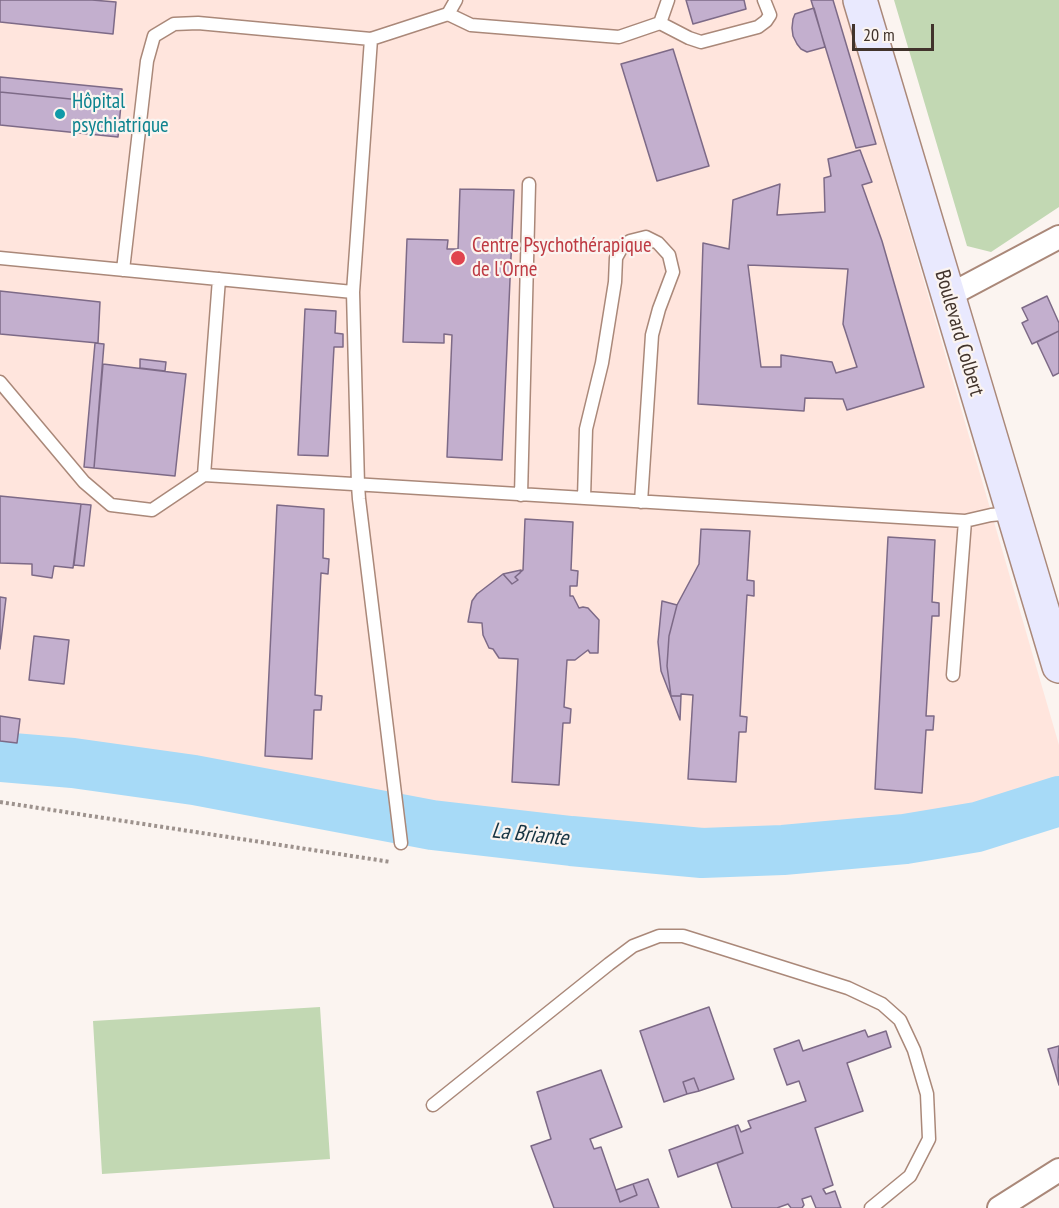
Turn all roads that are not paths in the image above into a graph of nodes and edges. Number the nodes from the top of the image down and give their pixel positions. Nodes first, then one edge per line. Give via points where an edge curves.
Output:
1 (456, 0) edge
2 (668, 0) edge
3 (764, 0) edge
4 (860, 0) edge
5 (448, 14) junction
6 (660, 23) junction
7 (371, 39) junction
8 (529, 184) dead end
9 (1059, 237) edge
10 (0, 258) edge
11 (123, 270) junction
12 (219, 279) junction
13 (353, 292) junction
14 (948, 296) junction
15 (0, 382) edge
16 (204, 475) junction
17 (358, 485) junction
18 (521, 495) junction
19 (584, 498) junction
20 (641, 502) junction
21 (1012, 513) junction
22 (965, 521) junction
23 (1059, 666) edge
24 (953, 675) dead end
25 (401, 843) dead end
26 (433, 1104) dead end
27 (1059, 1170) edge
28 (871, 1208) edge
29 (999, 1208) edge

1 - 5 lane
2 - 6 lane
3 - 6 lane via 770,15 758,27 701,42
4 - 14 main road, Boulevard Colbert
5 - 6 lane via 471,25 619,37
5 - 7 lane
7 - 11 lane via 198,23 174,24 154,36 147,61
7 - 13 lane
8 - 18 lane
9 - 14 street
10 - 11 lane
11 - 12 lane
12 - 13 lane
12 - 16 lane
13 - 17 lane
14 - 21 main road, Boulevard Colbert
15 - 16 lane via 84,482 111,505 152,510
16 - 17 lane
17 - 18 lane
17 - 25 lane
18 - 19 lane
19 - 20 lane
19 - 20 lane via 586,429 602,363 616,258 630,241 646,237 669,255 673,272 652,335
20 - 22 lane
21 - 22 lane
21 - 23 main road, Boulevard Colbert
22 - 24 lane
26 - 28 lane via 633,946 659,936 683,936 849,988 882,1004 900,1020 927,1094 929,1140 910,1176
27 - 29 street

